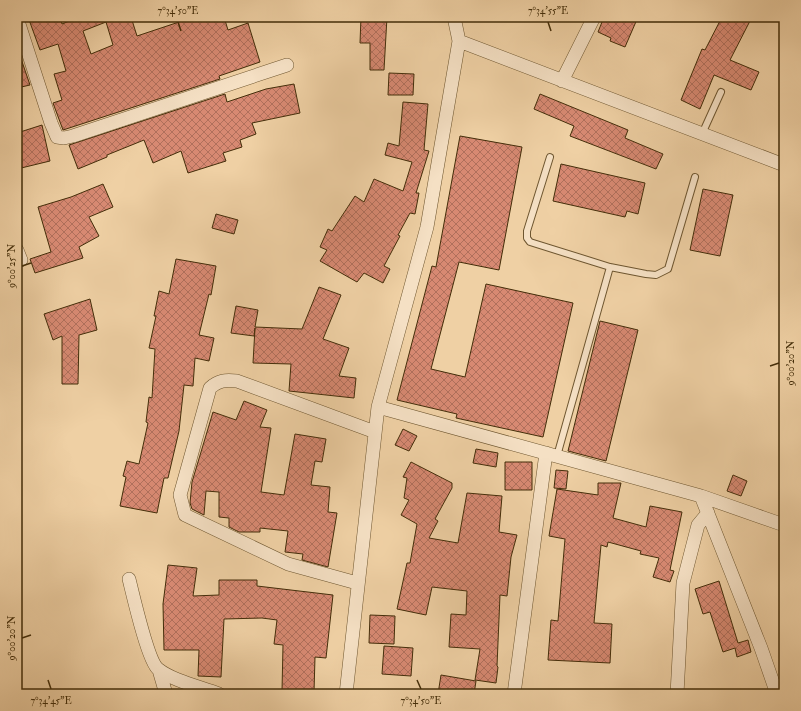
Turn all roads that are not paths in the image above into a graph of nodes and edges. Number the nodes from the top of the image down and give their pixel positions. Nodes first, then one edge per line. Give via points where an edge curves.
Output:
1 (454, 17) edge
2 (594, 17) edge
3 (17, 18) edge
4 (458, 41) junction
5 (287, 65) dead end
6 (562, 81) junction
7 (721, 92) dead end
8 (702, 134) junction
9 (550, 157) dead end
10 (784, 166) edge
11 (695, 177) dead end
12 (610, 267) junction
13 (378, 407) junction
14 (375, 432) junction
15 (551, 455) junction
16 (701, 496) junction
17 (708, 513) junction
18 (784, 526) edge
19 (129, 579) dead end
20 (357, 583) junction
21 (159, 670) junction
22 (166, 694) edge
23 (219, 694) edge
24 (346, 694) edge
25 (514, 694) edge
26 (676, 694) edge
27 (777, 694) edge

1 - 4 street
2 - 6 street
3 - 5 street via 57,137 64,138
4 - 6 street
4 - 13 street via 427,227
6 - 8 street
7 - 8 lane
8 - 10 street
9 - 12 lane via 527,238 530,242
11 - 12 lane via 668,270 656,275
12 - 15 lane
13 - 14 street
13 - 15 street
14 - 20 street
14 - 20 street via 237,381 225,380 210,388 180,495 185,515 288,564
15 - 16 street
15 - 25 street
16 - 17 street
16 - 18 street
17 - 26 street via 698,525 683,583
17 - 27 street
19 - 21 street via 148,649
20 - 24 street
21 - 22 street
21 - 23 street

